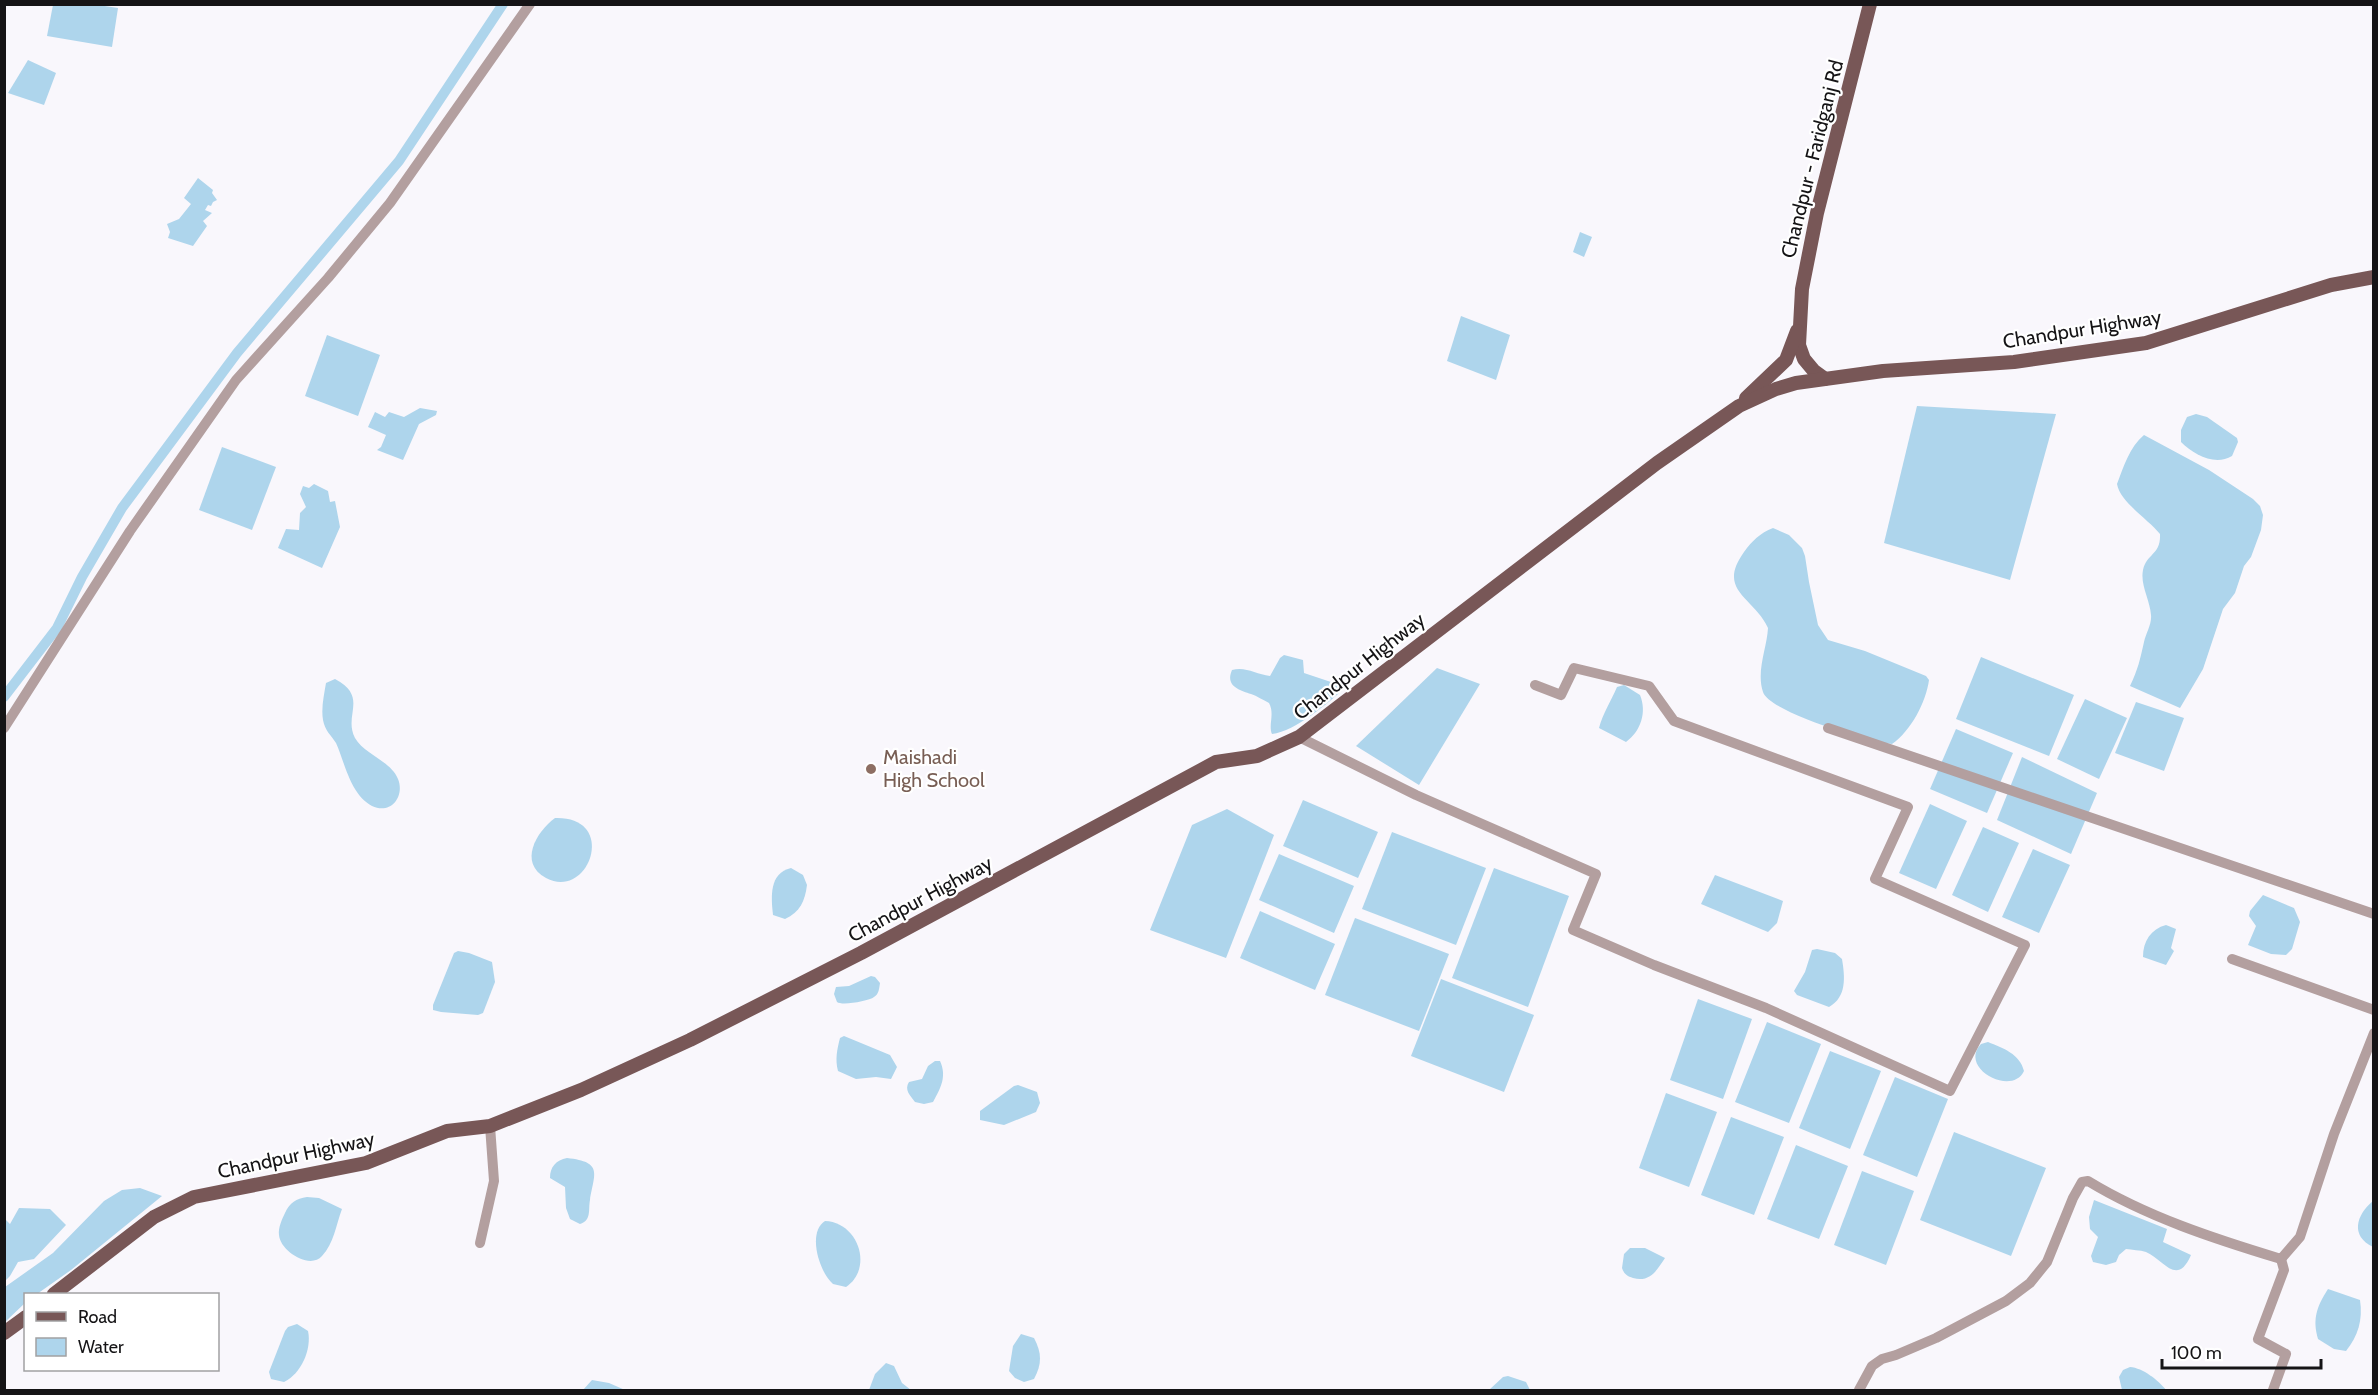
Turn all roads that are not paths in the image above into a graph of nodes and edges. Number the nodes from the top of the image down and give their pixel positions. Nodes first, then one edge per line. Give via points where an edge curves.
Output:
1 (530, 4) edge
2 (1870, 4) edge
3 (2373, 277) edge
4 (1800, 324) junction
5 (1826, 379) junction
6 (1738, 406) junction
7 (1535, 685) dead end
8 (4, 728) edge
9 (1828, 728) dead end
10 (1299, 737) junction
11 (2373, 914) edge
12 (2232, 959) dead end
13 (2373, 1010) edge
14 (2373, 1033) edge
15 (490, 1126) junction
16 (480, 1244) dead end
17 (2281, 1259) junction
18 (55, 1293) edge
19 (24, 1318) edge
20 (4, 1333) edge
21 (1859, 1390) edge
22 (2273, 1390) edge

1 - 8 street via 390,203 236,380 130,531
2 - 4 main road, Chandpur - Faridganj Rd via 1806,260
3 - 5 main road, Chandpur Highway via 2331,285 2146,343 2014,362
4 - 5 main road via 1799,345 1804,359
4 - 6 main road via 1786,360
5 - 6 main road, Chandpur Highway via 1776,389
6 - 10 main road, Chandpur Highway via 1657,463
7 - 10 street via 1561,695 1574,668 1649,686 1674,721 1908,807 1875,879 2025,945 1950,1091 1766,1008 1573,930 1596,874 1416,795
9 - 11 street
10 - 15 main road, Chandpur Highway via 1257,756 1216,762 861,953 698,1035 581,1090
12 - 13 street
14 - 17 street via 2300,1237
15 - 16 street via 494,1181
15 - 18 main road, Chandpur Highway via 447,1131 366,1163 194,1197 154,1217
17 - 21 street via 2218,1240 2151,1213 2088,1181 2082,1182 2047,1262 2030,1284 2007,1301 1936,1338 1882,1359 1872,1366
17 - 22 street via 2284,1270 2258,1339 2286,1354
19 - 20 main road

